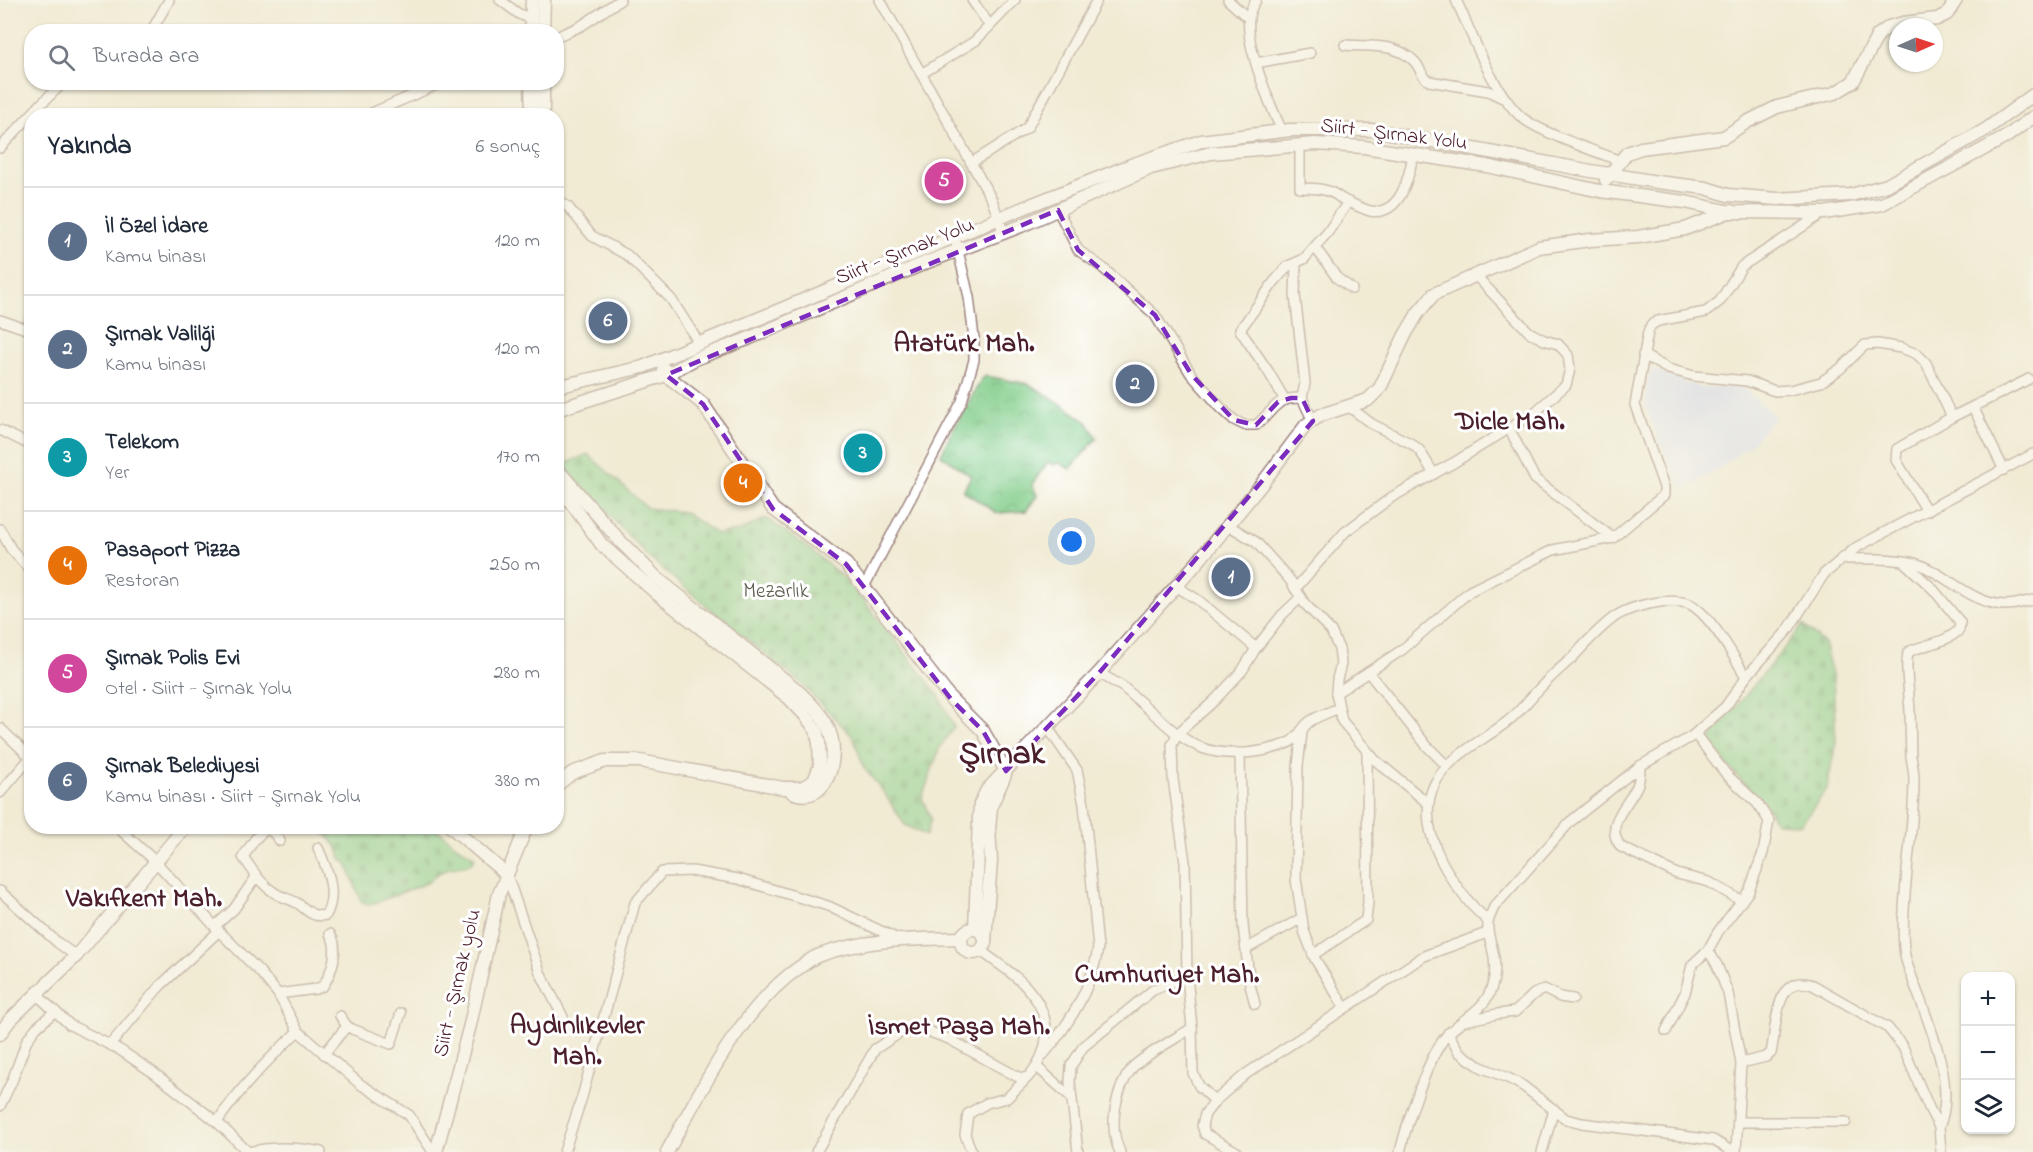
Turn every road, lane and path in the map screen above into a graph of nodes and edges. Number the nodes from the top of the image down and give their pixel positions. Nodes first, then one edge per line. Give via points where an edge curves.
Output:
1 (169, 0) edge
2 (500, 0) edge
3 (532, 0) edge
4 (544, 0) edge
5 (620, 0) edge
6 (879, 0) edge
7 (972, 0) edge
8 (1015, 0) edge
9 (1097, 0) edge
10 (1227, 0) edge
11 (1256, 0) edge
12 (1456, 0) edge
13 (1956, 0) edge
14 (1248, 18) junction
15 (156, 24) edge
16 (530, 24) edge
17 (531, 24) edge
18 (543, 24) edge
19 (990, 26) junction
20 (564, 34) edge
21 (1345, 45) dead end
22 (1310, 53) dead end
23 (1256, 63) junction
24 (921, 74) junction
25 (56, 90) edge
26 (428, 90) edge
27 (531, 90) edge
28 (543, 90) edge
29 (2033, 95) edge
30 (1509, 101) junction
31 (37, 108) edge
32 (393, 108) edge
33 (532, 108) edge
34 (543, 108) edge
35 (2033, 117) edge
36 (24, 122) edge
37 (1282, 130) junction
38 (1300, 145) junction
39 (0, 148) edge
40 (1413, 154) junction
41 (1621, 161) junction
42 (970, 163) junction
43 (1610, 174) junction
44 (1600, 191) junction
45 (1728, 195) junction
46 (1348, 202) junction
47 (564, 204) edge
48 (1058, 210) junction
49 (1731, 212) junction
50 (1824, 213) junction
51 (1000, 219) junction
52 (1004, 234) junction
53 (955, 237) junction
54 (1315, 247) junction
55 (959, 250) junction
56 (1296, 263) junction
57 (1476, 276) junction
58 (1352, 289) dead end
59 (0, 320) edge
60 (24, 328) edge
61 (699, 343) junction
62 (1643, 355) junction
63 (661, 358) junction
64 (666, 375) junction
65 (2029, 379) dead end
66 (564, 385) edge
67 (1302, 398) junction
68 (1285, 400) junction
69 (1348, 406) junction
70 (564, 407) edge
71 (1974, 407) junction
72 (1952, 417) junction
73 (1313, 420) junction
74 (1509, 428) junction
75 (0, 430) edge
76 (24, 442) edge
77 (2033, 454) edge
78 (2004, 470) junction
79 (1434, 474) junction
80 (564, 477) edge
81 (564, 493) edge
82 (1927, 512) junction
83 (1228, 525) junction
84 (0, 529) edge
85 (1613, 538) junction
86 (11, 549) junction
87 (0, 550) edge
88 (1841, 559) junction
89 (1903, 561) junction
90 (24, 563) edge
91 (1176, 586) junction
92 (864, 587) junction
93 (1298, 593) junction
94 (2033, 600) edge
95 (1256, 648) junction
96 (1368, 672) junction
97 (1099, 673) junction
98 (1746, 677) junction
99 (1336, 693) junction
100 (1339, 708) junction
101 (0, 728) edge
102 (1048, 728) junction
103 (1302, 730) junction
104 (1177, 734) junction
105 (1695, 734) junction
106 (24, 751) edge
107 (1367, 751) junction
108 (1240, 753) junction
109 (24, 766) edge
110 (1447, 766) junction
111 (1640, 766) junction
112 (1006, 771) junction
113 (564, 780) edge
114 (783, 788) junction
115 (0, 793) edge
116 (1429, 804) junction
117 (126, 834) edge
118 (179, 834) edge
119 (261, 834) edge
120 (275, 834) edge
121 (459, 834) edge
122 (524, 834) edge
123 (280, 841) dead end
124 (318, 848) dead end
125 (155, 861) junction
126 (507, 875) junction
127 (256, 877) junction
128 (0, 891) edge
129 (1742, 901) junction
130 (1302, 918) junction
131 (1488, 921) junction
132 (217, 929) junction
133 (975, 929) junction
134 (1487, 933) junction
135 (330, 934) dead end
136 (961, 938) junction
137 (900, 940) junction
138 (982, 945) junction
139 (1246, 949) junction
140 (1708, 950) junction
141 (1313, 955) junction
142 (76, 956) junction
143 (1186, 976) junction
144 (36, 994) junction
145 (278, 994) junction
146 (1573, 999) dead end
147 (1255, 1004) dead end
148 (1345, 1008) junction
149 (55, 1011) junction
150 (401, 1013) dead end
151 (340, 1016) dead end
152 (564, 1019) dead end
153 (1462, 1021) junction
154 (347, 1026) junction
155 (1192, 1028) junction
156 (298, 1031) junction
157 (1666, 1031) dead end
158 (1448, 1033) junction
159 (0, 1034) edge
160 (110, 1045) junction
161 (324, 1054) junction
162 (1043, 1054) junction
163 (1741, 1063) junction
164 (1037, 1067) junction
165 (1027, 1078) junction
166 (1071, 1097) junction
167 (1215, 1101) junction
168 (0, 1106) edge
169 (1554, 1109) junction
170 (217, 1122) junction
171 (1738, 1122) junction
172 (1846, 1122) dead end
173 (1939, 1127) junction
174 (248, 1152) edge
175 (321, 1152) edge
176 (434, 1152) edge
177 (564, 1152) edge
178 (667, 1152) edge
179 (816, 1152) edge
180 (972, 1152) edge
181 (1078, 1152) edge
182 (1120, 1152) edge
183 (1237, 1152) edge
184 (1400, 1152) edge
185 (1542, 1152) edge
186 (1734, 1152) edge
187 (1941, 1152) edge

1 - 15 street
2 - 16 street
3 - 17 street
4 - 18 street
5 - 20 street
6 - 24 street
7 - 19 street
8 - 19 street
9 - 42 street via 1027,128
10 - 14 street
11 - 14 street
12 - 30 street via 1487,68
13 - 41 street via 1947,14 1937,19 1903,23 1878,35 1853,82 1835,93 1777,107 1724,137 1641,148 1627,153
14 - 23 street
19 - 24 street via 975,41
21 - 30 street via 1383,45 1413,60 1429,81 1488,91
22 - 23 street
23 - 37 street
24 - 42 street
25 - 31 street
26 - 32 street
27 - 33 street
28 - 34 street
29 - 45 street, Siirt - Şırnak Yolu via 1985,130 1887,186 1851,195 1777,199
30 - 41 street via 1521,117 1542,129
35 - 50 street, Siirt - Şırnak Yolu via 2006,137 1882,204
36 - 39 street
37 - 43 street, Siirt - Şırnak Yolu via 1373,130
37 - 51 street, Siirt - Şırnak Yolu via 1201,141
38 - 40 street, Siirt - Şırnak Yolu via 1364,147
38 - 46 street via 1300,188 1329,191
38 - 48 street, Siirt - Şırnak Yolu via 1211,153 1151,168
40 - 44 street, Siirt - Şırnak Yolu
40 - 46 street via 1410,174 1394,204 1370,211
41 - 43 street
42 - 51 street
43 - 44 street
43 - 45 street, Siirt - Şırnak Yolu via 1706,188
44 - 49 street, Siirt - Şırnak Yolu
45 - 49 street
46 - 54 street
47 - 61 street via 592,236 627,255 671,299
48 - 52 street, Siirt - Şırnak Yolu
48 - 68 street via 1078,249 1155,315 1191,374 1234,420 1256,425 1278,402
49 - 50 street, Siirt - Şırnak Yolu
49 - 57 street via 1686,229 1539,247
50 - 62 street via 1742,266 1720,301 1706,312 1651,325
51 - 52 street
51 - 53 street, Siirt - Şırnak Yolu
52 - 55 street, Siirt - Şırnak Yolu
53 - 55 street
53 - 61 street, Siirt - Şırnak Yolu
54 - 56 street
54 - 58 street via 1337,278
55 - 64 street, Siirt - Şırnak Yolu via 695,359
55 - 92 street via 969,297 974,360 962,401
56 - 67 street via 1295,296 1305,383
56 - 68 street via 1274,282 1240,330
57 - 69 street via 1434,294 1405,335 1380,388 1368,400
57 - 74 street via 1529,332 1558,344 1568,355 1566,385
59 - 60 street
61 - 63 street, Siirt - Şırnak Yolu
62 - 72 street via 1668,369 1694,376 1747,381 1775,391 1821,382 1865,345 1901,348 1917,354 1926,363
62 - 85 street via 1635,405 1664,495
63 - 64 street
63 - 66 street, Siirt - Şırnak Yolu via 643,367
64 - 70 street, Siirt - Şırnak Yolu
64 - 92 street via 703,404 773,509 846,564
65 - 71 street
67 - 68 street
67 - 73 street
69 - 73 street
69 - 79 street via 1372,424 1412,444
71 - 72 street
71 - 78 street
72 - 82 street via 1897,449 1896,459
73 - 83 street
74 - 79 street
74 - 85 street via 1535,479
75 - 76 street
77 - 78 street
78 - 82 street
79 - 93 street via 1392,497 1345,532
80 - 114 street via 658,579 814,707 830,733 832,763 828,779 807,795
81 - 114 street via 602,544 654,592 789,698 816,729 820,766 814,781 801,788
82 - 88 street
83 - 91 street
83 - 93 street via 1256,542
84 - 86 street
85 - 96 street via 1553,550 1470,591 1402,650
86 - 87 street
86 - 90 street
88 - 89 street
88 - 98 street via 1824,574 1788,630
89 - 94 street via 1922,565 1990,602 2006,605
89 - 173 street via 1960,622 1954,635 1908,651 1905,670 1914,776 1903,930 1906,958 1941,1065 1945,1100
91 - 95 street
91 - 97 street
92 - 112 street via 951,699 983,731
93 - 95 street
93 - 99 street via 1331,631 1338,649 1341,664
95 - 104 street via 1242,671
96 - 99 street
96 - 110 street
97 - 102 street
97 - 104 street via 1123,687
98 - 105 street via 1725,706
98 - 110 street via 1711,623 1690,604 1640,606 1604,626 1510,720
99 - 100 street
100 - 103 street via 1311,721
100 - 107 street via 1342,721
101 - 106 street
102 - 112 street
102 - 162 street via 1077,770 1098,948 1095,969 1083,998
103 - 108 street via 1289,742
103 - 130 street via 1296,879
104 - 108 street via 1200,748
104 - 143 street via 1172,745 1173,779 1185,862
105 - 111 street
105 - 129 street via 1726,774 1757,803 1768,821 1763,853
107 - 116 street
107 - 141 street via 1366,920
108 - 139 street
109 - 115 street
110 - 116 street via 1431,791
111 - 129 street via 1637,786 1614,825 1615,840 1621,847 1677,874 1709,882
111 - 131 street via 1570,822 1494,907
112 - 133 street via 995,779 980,804
112 - 138 street via 991,806 991,861
113 - 114 street via 605,761 640,761
116 - 131 street via 1429,831 1437,855 1472,907
117 - 125 street
118 - 125 street
119 - 127 street via 243,857
120 - 123 street
121 - 126 street
122 - 126 street, Siirt - Şırnak yolu
124 - 127 street via 330,882 326,915 313,916
125 - 132 street
125 - 142 street
126 - 152 street via 540,972
126 - 176 street, Siirt - Şırnak yolu
127 - 132 street
128 - 142 street
129 - 140 street
130 - 139 street
130 - 141 street
131 - 134 street
132 - 145 street
132 - 160 street via 159,987
133 - 136 street
133 - 138 street via 982,933
134 - 148 street via 1424,956
134 - 153 street via 1495,975 1489,994
135 - 145 street via 334,941 333,962 323,986
136 - 137 street
136 - 138 street via 966,951 973,953
137 - 177 street via 828,906 738,879 692,871 662,872 636,903
137 - 178 street via 818,956 783,979 734,1038
138 - 162 street via 1028,987 1040,1005 1045,1018
139 - 147 street
140 - 157 street via 1692,965 1685,993
140 - 163 street via 1728,993
141 - 148 street
142 - 144 street
143 - 155 street
143 - 166 street via 1153,990 1083,1047 1071,1066
144 - 149 street
144 - 159 street
145 - 156 street
146 - 153 street via 1544,989 1515,1012
148 - 167 street via 1246,1074
149 - 160 street via 70,1025
149 - 168 street via 27,1040
150 - 154 street via 392,1044
151 - 154 street
153 - 158 street
154 - 161 street
155 - 167 street via 1193,1072 1199,1086
155 - 182 street via 1134,1066 1121,1088 1113,1131
156 - 161 street
156 - 170 street via 233,1098
158 - 169 street via 1459,1052 1523,1086
158 - 184 street via 1436,1049
160 - 170 street via 154,1072
161 - 176 street via 360,1084 409,1115
162 - 164 street
163 - 171 street
163 - 173 street via 1766,1058 1771,1053 1778,1011 1792,983 1814,985 1888,1028 1903,1047
164 - 165 street
164 - 166 street
165 - 179 street via 1018,1077 949,1039 930,1032 903,1031 875,1048
165 - 180 street via 1007,1098 987,1102 968,1114 965,1135
166 - 181 street
167 - 183 street via 1205,1114 1205,1134
169 - 185 street
169 - 186 street via 1566,1119 1582,1123 1713,1140
170 - 174 street
171 - 172 street
171 - 186 street
173 - 187 street
174 - 175 street via 271,1147

